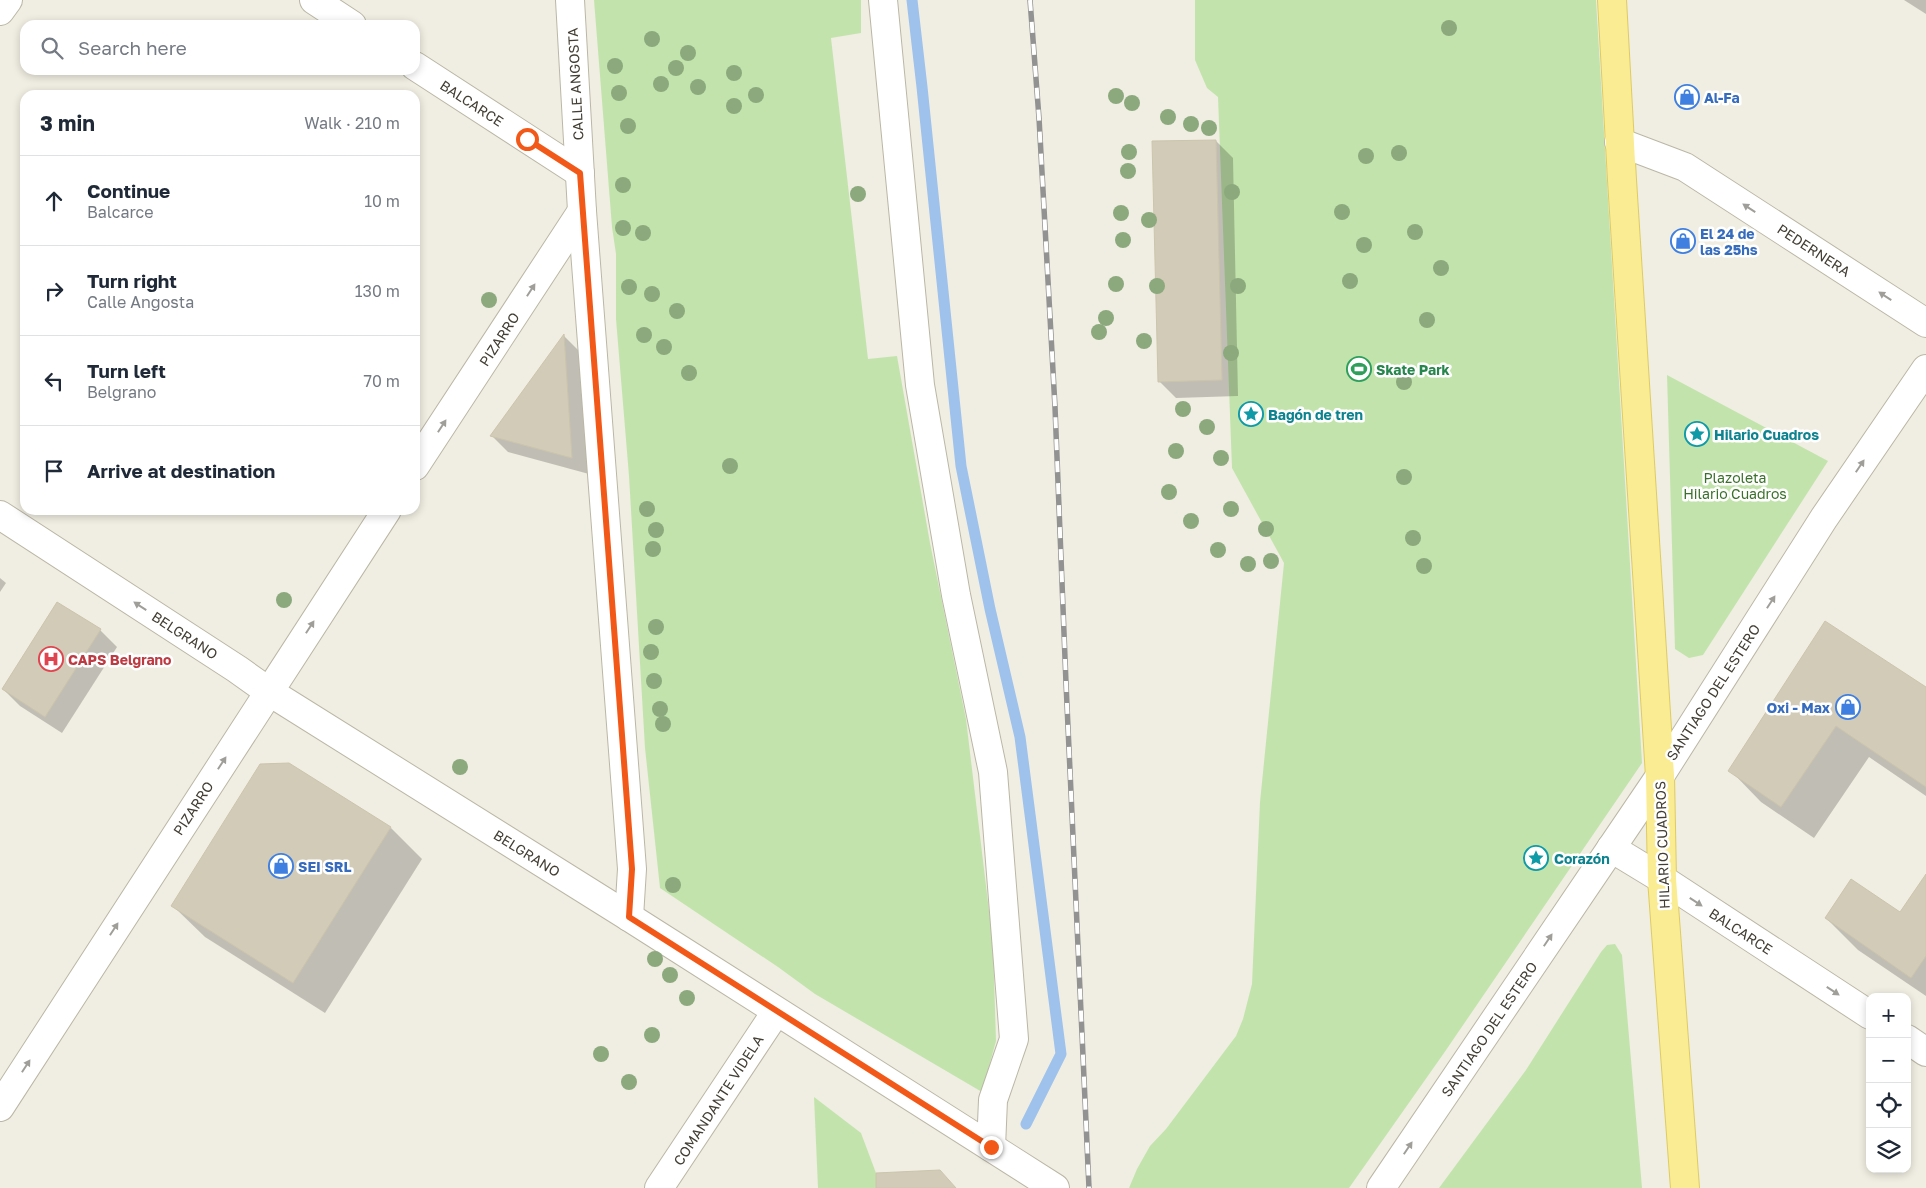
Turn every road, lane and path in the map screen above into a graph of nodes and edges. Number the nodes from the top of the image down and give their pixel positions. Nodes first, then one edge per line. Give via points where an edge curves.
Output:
1 (8, 0) edge
2 (314, 0) edge
3 (570, 0) edge
4 (883, 0) edge
5 (1612, 0) edge
6 (0, 11) edge
7 (344, 20) edge
8 (420, 69) edge
9 (1619, 142) junction
10 (580, 173) junction
11 (582, 211) junction
12 (1926, 323) edge
13 (1926, 369) edge
14 (420, 458) edge
15 (383, 515) edge
16 (0, 516) edge
17 (268, 691) junction
18 (1660, 776) junction
19 (1611, 848) junction
20 (1662, 879) junction
21 (629, 917) junction
22 (776, 1012) junction
23 (1866, 1012) edge
24 (1911, 1042) edge
25 (1926, 1052) edge
26 (0, 1107) edge
27 (991, 1147) junction
28 (659, 1188) edge
29 (1055, 1188) edge
30 (1381, 1188) edge
31 (1685, 1188) edge

1 - 6 street
2 - 7 street
3 - 10 street, CALLE ANGOSTA
4 - 27 street via 920,385 956,595 993,772 1014,1039 994,1100
5 - 9 main road, HILARIO CUADROS
8 - 10 street, BALCARCE
12 -> 9 street, PEDERNERA via 1685,167
9 - 18 main road, HILARIO CUADROS
10 - 11 street, CALLE ANGOSTA
14 -> 11 street, PIZARRO
11 - 21 street, CALLE ANGOSTA via 632,869
18 -> 13 street, SANTIAGO DEL ESTERO via 1824,518
17 -> 15 street, PIZARRO
17 -> 16 street, BELGRANO
17 - 21 street, BELGRANO
26 -> 17 street, PIZARRO
18 - 19 street, SANTIAGO DEL ESTERO
18 - 20 main road, HILARIO CUADROS
19 - 20 street, BALCARCE
30 -> 19 street, SANTIAGO DEL ESTERO
20 -> 23 street, BALCARCE
20 - 31 main road, HILARIO CUADROS
21 - 22 street, BELGRANO
22 - 27 street, BELGRANO
22 - 28 street, COMANDANTE VIDELA
24 - 25 street
27 - 29 street, BELGRANO

